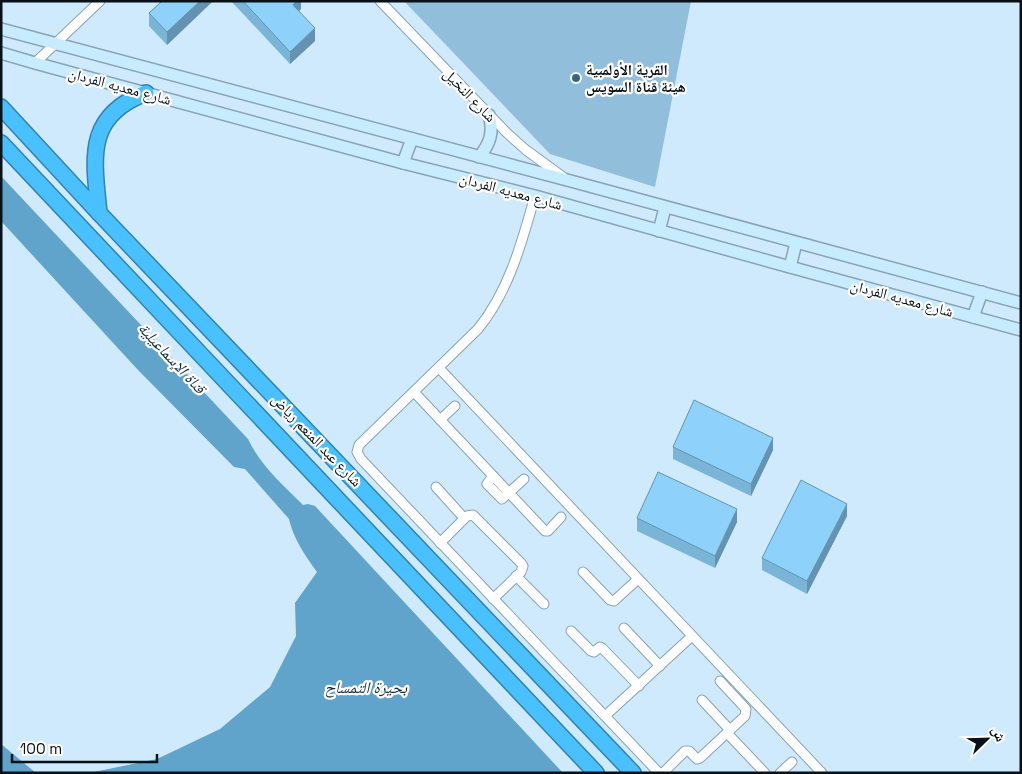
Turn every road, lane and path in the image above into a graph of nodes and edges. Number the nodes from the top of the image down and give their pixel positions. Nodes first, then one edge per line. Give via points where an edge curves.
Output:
1 (100, 1) edge
2 (380, 1) edge
3 (1, 29) edge
4 (54, 44) junction
5 (1, 53) edge
6 (35, 64) junction
7 (146, 93) junction
8 (1, 107) edge
9 (489, 115) junction
10 (412, 139) junction
11 (1, 143) edge
12 (479, 157) junction
13 (403, 163) junction
14 (567, 180) junction
15 (535, 196) junction
16 (665, 208) junction
17 (99, 213) junction
18 (659, 231) junction
19 (796, 243) junction
20 (790, 268) junction
21 (982, 292) junction
22 (1021, 303) edge
23 (973, 317) junction
24 (1021, 330) edge
25 (438, 368) junction
26 (414, 392) junction
27 (455, 406) dead end
28 (440, 420) junction
29 (330, 454) junction
30 (311, 471) junction
31 (524, 478) dead end
32 (436, 488) dead end
33 (509, 493) junction
34 (561, 517) dead end
35 (464, 518) junction
36 (440, 543) junction
37 (583, 572) dead end
38 (516, 576) junction
39 (638, 579) junction
40 (494, 599) junction
41 (544, 604) dead end
42 (624, 628) dead end
43 (571, 631) dead end
44 (692, 636) junction
45 (660, 666) junction
46 (720, 681) dead end
47 (639, 686) junction
48 (702, 700) dead end
49 (605, 716) junction
50 (729, 732) junction
51 (792, 762) dead end
52 (596, 773) edge
53 (633, 773) edge
54 (659, 773) edge
55 (663, 773) edge
56 (765, 773) edge
57 (780, 773) edge
58 (822, 773) edge

1 - 4 street
2 - 9 street, شارع النخيل
3 - 4 street, شارع معديه الفردان
4 - 6 street
4 - 10 street, شارع معديه الفردان
5 - 6 street, شارع معديه الفردان
6 - 7 street, شارع معديه الفردان
7 - 13 street, شارع معديه الفردان
7 - 17 highway via 122,106 108,119 99,134 94,153
8 - 17 highway, شارع عبد المنعم رياض
9 - 12 street via 489,142
9 - 14 street, شارع النخيل via 526,150
10 - 12 street, شارع معديه الفردان
10 - 13 street
11 - 30 highway, شارع عبد المنعم رياض
12 - 14 street, شارع معديه الفردان
13 - 15 street, شارع معديه الفردان
14 - 16 street, شارع معديه الفردان
15 - 18 street, شارع معديه الفردان
15 - 25 street via 496,304 478,329
16 - 18 street
16 - 19 street, شارع معديه الفردان
17 - 29 highway, شارع عبد المنعم رياض
18 - 20 street, شارع معديه الفردان
19 - 20 street
19 - 21 street, شارع معديه الفردان
20 - 23 street, شارع معديه الفردان
21 - 22 street, شارع معديه الفردان
21 - 23 street
23 - 24 street, شارع معديه الفردان
25 - 26 street
25 - 39 street
26 - 28 street
26 - 36 street via 359,445 357,452
27 - 28 street
28 - 33 street
29 - 30 highway
29 - 53 highway, شارع عبد المنعم رياض
30 - 52 highway, شارع عبد المنعم رياض
31 - 33 street
32 - 35 street
33 - 34 street via 544,531 548,531
35 - 36 street
35 - 38 street via 470,514 476,516 521,563 522,569
36 - 40 street
37 - 39 street via 614,601
38 - 40 street
38 - 41 street
39 - 44 street
40 - 49 street
42 - 45 street
43 - 47 street via 591,651 602,648
44 - 45 street
44 - 58 street
45 - 47 street
46 - 50 street via 747,712
47 - 49 street
48 - 50 street
49 - 54 street
50 - 55 street via 699,759 685,751
50 - 56 street
51 - 57 street

